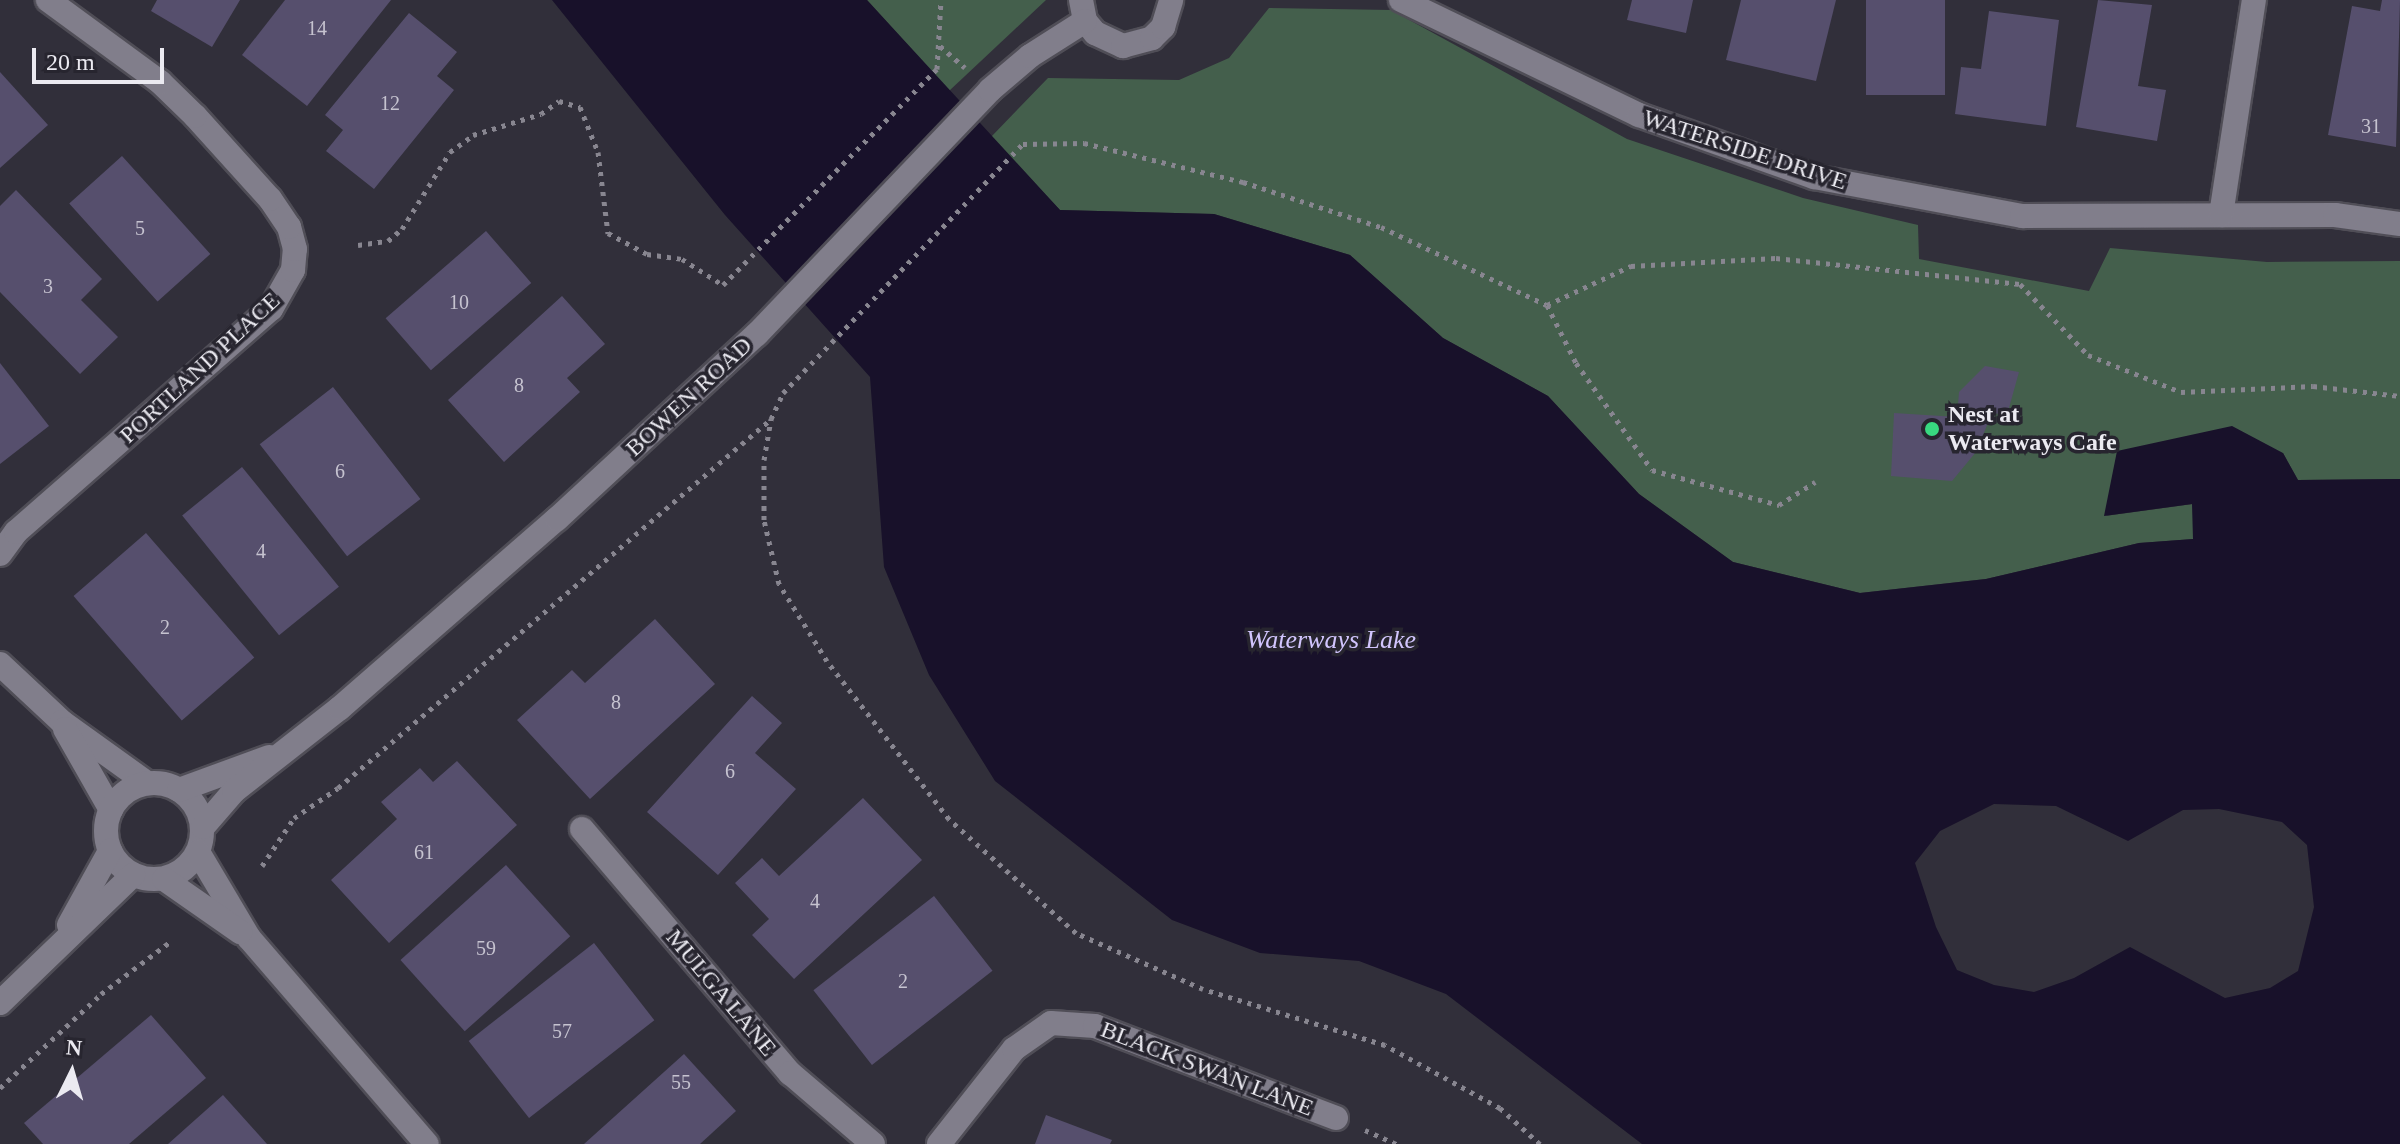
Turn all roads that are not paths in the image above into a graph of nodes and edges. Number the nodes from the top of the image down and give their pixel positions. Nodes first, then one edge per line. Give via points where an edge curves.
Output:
1 (48, 0) edge
2 (1171, 0) edge
3 (1401, 0) edge
4 (2254, 0) edge
5 (1083, 10) edge
6 (2221, 215) junction
7 (2400, 224) edge
8 (0, 554) edge
9 (0, 664) edge
10 (62, 722) junction
11 (275, 756) junction
12 (147, 783) junction
13 (179, 790) junction
14 (111, 810) junction
15 (203, 827) junction
16 (582, 829) dead end
17 (110, 851) junction
18 (198, 852) junction
19 (133, 875) junction
20 (164, 879) junction
21 (249, 938) junction
22 (59, 945) junction
23 (0, 1003) edge
24 (1336, 1118) dead end
25 (427, 1144) edge
26 (873, 1144) edge
27 (939, 1144) edge

1 - 8 street, PORTLAND PLACE via 160,82 195,116 289,227 293,270 271,309 16,532
2 - 5 street via 1163,27 1138,45 1108,43
3 - 6 street, WATERSIDE DRIVE via 1639,115 1814,177 2022,216
4 - 6 street
5 - 11 street, BOWEN ROAD via 990,90 757,334 533,540 330,716
6 - 7 street, WATERSIDE DRIVE via 2335,215
9 - 10 street
10 - 12 street
10 - 14 street
11 - 13 street, BOWEN ROAD
11 - 15 street, BOWEN ROAD
12 - 13 street
12 - 14 street via 120,797
13 - 15 street via 191,800
14 - 17 street
15 - 18 street
16 - 26 street, MULGA LANE via 790,1073
17 - 19 street
17 - 22 street
18 - 20 street via 190,864
18 - 21 street
19 - 20 street
19 - 22 street
20 - 21 street
21 - 25 street
22 - 23 street
24 - 27 street, BLACK SWAN LANE via 1095,1026 1051,1023 1014,1049

